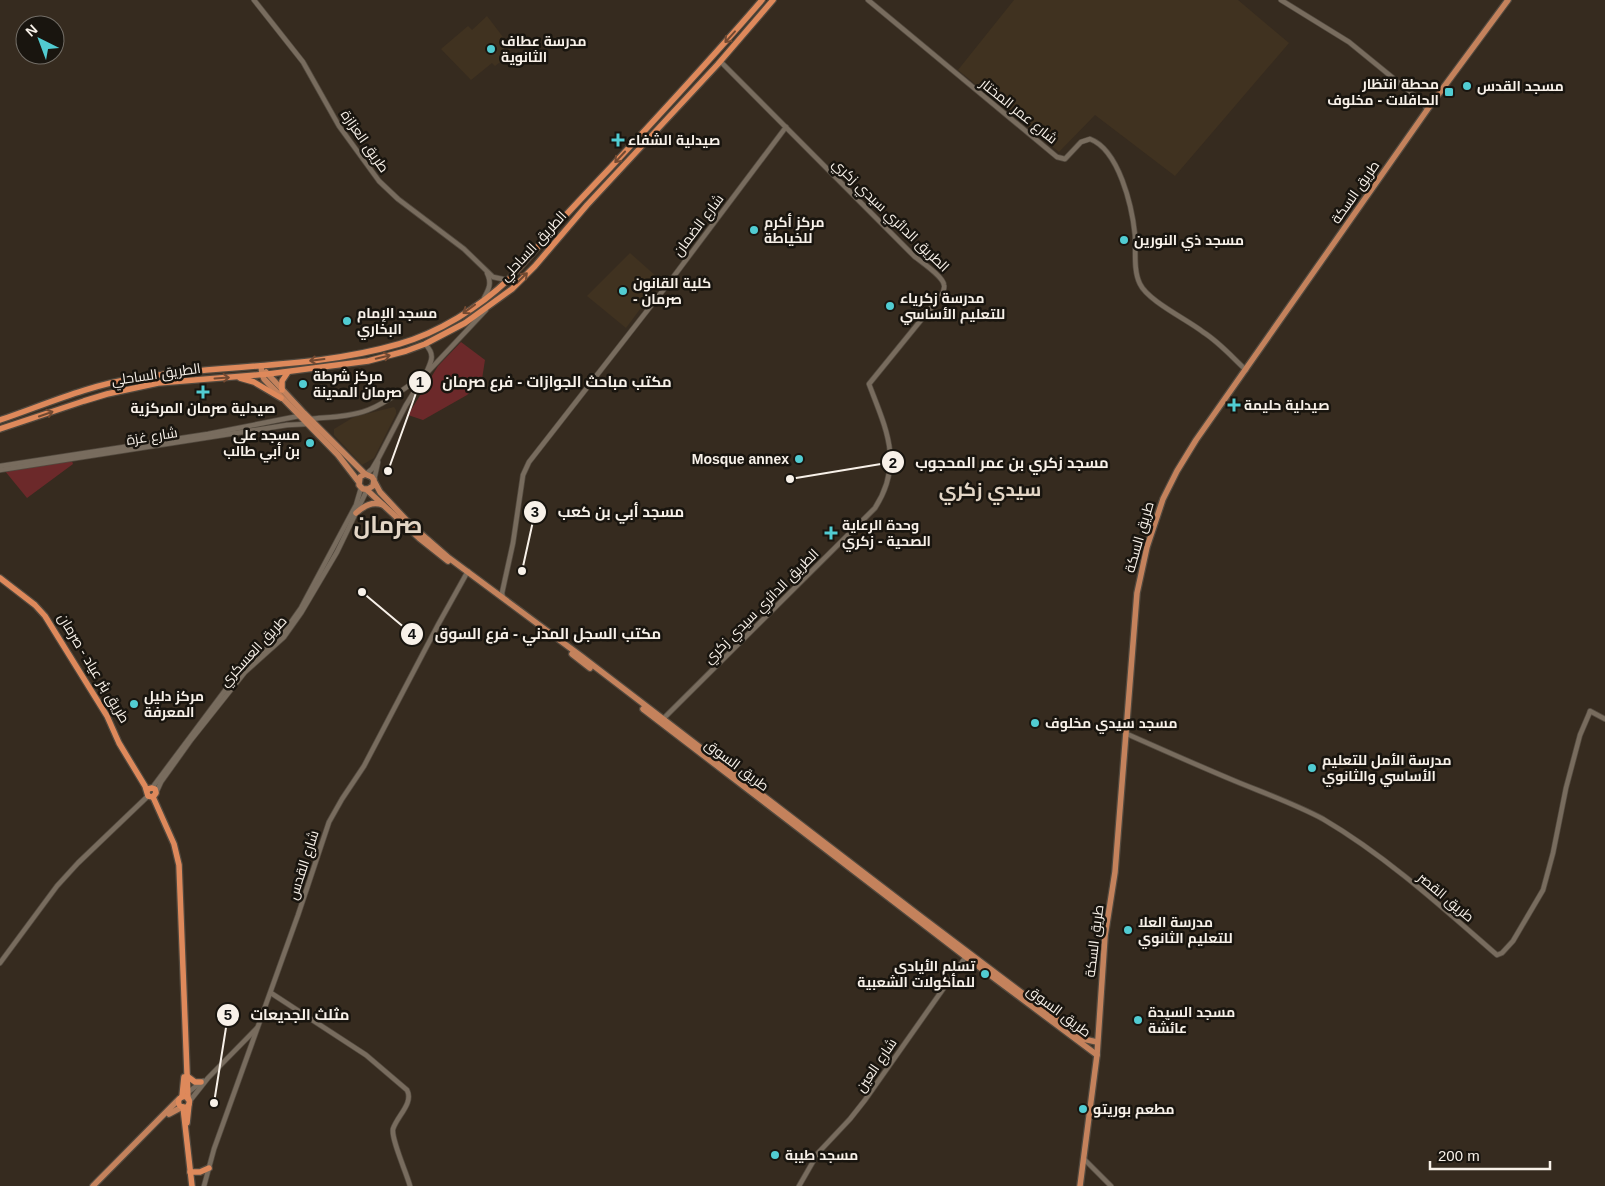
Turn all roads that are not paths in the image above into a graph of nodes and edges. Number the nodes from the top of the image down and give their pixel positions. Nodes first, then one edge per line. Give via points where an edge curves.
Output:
1 (254, 0) edge
2 (762, 0) edge
3 (773, 0) edge
4 (868, 0) edge
5 (1281, 0) edge
6 (1508, 0) edge
7 (721, 62) junction
8 (1420, 100) junction
9 (1432, 103) junction
10 (1428, 109) junction
11 (786, 127) junction
12 (644, 131) junction
13 (652, 137) junction
14 (485, 270) junction
15 (508, 280) junction
16 (484, 298) junction
17 (489, 307) junction
18 (425, 344) junction
19 (261, 366) junction
20 (1246, 370) junction
21 (289, 371) junction
22 (177, 372) junction
23 (265, 374) junction
24 (425, 375) junction
25 (238, 377) junction
26 (178, 381) junction
27 (282, 390) junction
28 (281, 398) junction
29 (302, 415) junction
30 (0, 420) edge
31 (309, 422) junction
32 (0, 430) edge
33 (378, 459) junction
34 (0, 466) edge
35 (0, 470) edge
36 (366, 474) junction
37 (374, 480) junction
38 (362, 486) junction
39 (386, 506) junction
40 (356, 513) junction
41 (467, 573) junction
42 (0, 576) edge
43 (504, 586) junction
44 (493, 590) junction
45 (503, 598) junction
46 (1605, 718) edge
47 (661, 721) junction
48 (1127, 734) junction
49 (151, 793) junction
50 (967, 955) junction
51 (0, 962) edge
52 (271, 993) junction
53 (258, 1027) junction
54 (1097, 1042) junction
55 (186, 1052) junction
56 (1097, 1055) junction
57 (187, 1076) junction
58 (208, 1078) junction
59 (201, 1082) junction
60 (186, 1099) junction
61 (182, 1107) junction
62 (163, 1118) junction
63 (187, 1140) junction
64 (1085, 1160) junction
65 (209, 1168) junction
66 (190, 1172) junction
67 (93, 1186) edge
68 (192, 1186) edge
69 (204, 1186) edge
70 (410, 1186) edge
71 (799, 1186) edge
72 (1080, 1186) edge
73 (1111, 1186) edge

1 - 14 street, طريق العزازة via 303,62 339,126 375,176 398,199 464,249
2 -> 12 highway, الطريق الساحلي
3 - 7 highway, الطريق الساحلي
4 - 20 street, شارع عمر المختار via 1057,157 1065,159 1085,139 1094,140 1106,151 1117,167 1131,214 1140,285 1166,308 1210,336
5 - 8 street via 1349,42
6 - 9 main road, طريق السكة
7 - 11 street, الطريق الدائري سيدي زكري
7 - 13 highway, الطريق الساحلي
8 - 9 street
8 - 10 street
9 - 10 main road, طريق السكة
10 - 20 main road, طريق السكة
11 - 43 street, شارع الضمان via 529,462
11 - 47 street, الطريق الدائري سيدي زكري via 914,256 940,277 944,284 943,293 869,384 890,442 892,458 887,487 876,508
12 - 13 highway
12 -> 15 highway, الطريق الساحلي
17 -> 13 highway, الطريق الساحلي via 535,266
14 - 15 street, طريق العزازة via 495,278
14 - 16 street via 490,282
15 - 16 highway, الطريق الساحلي
16 -> 19 highway, الطريق الساحلي via 446,324 399,344 351,355
17 - 18 highway, الطريق الساحلي
17 - 24 street
21 -> 18 highway, الطريق الساحلي via 359,363
18 - 24 street via 433,357
19 - 22 highway, الطريق الساحلي
19 - 23 main road
20 - 48 main road, طريق السكة via 1176,471 1147,547 1135,607
21 - 23 highway, الطريق الساحلي
21 - 27 highway via 283,377
22 - 26 highway
22 - 30 highway, الطريق الساحلي via 110,384
23 - 25 highway, الطريق الساحلي
23 - 27 main road, طريق السوق
23 - 28 main road, طريق السوق
24 - 31 street, شارع غزة via 370,410
24 - 33 street
26 -> 25 highway, الطريق الساحلي
25 - 28 highway via 254,382
32 -> 26 highway, الطريق الساحلي via 106,394
27 - 29 main road, طريق السوق
28 - 29 main road, طريق السوق
29 - 31 main road, طريق السوق
29 - 34 street, شارع غزة via 208,434
31 - 35 street, شارع غزة
31 - 36 main road, طريق السوق
31 - 38 main road, طريق السوق
33 - 36 street
33 - 37 street
36 - 37 main road
36 - 38 main road via 360,477
37 - 38 main road via 373,486
37 - 41 main road, طريق السوق via 380,492 412,526
38 - 39 main road, طريق السوق
38 - 40 street, طريق العسكري
38 - 49 street, طريق العسكري via 356,505 301,608 275,640 238,673
39 - 40 main road via 375,503
39 - 41 main road, طريق السوق via 419,538
40 - 49 street, طريق العسكري via 301,614 284,637 245,672
41 - 44 main road, طريق السوق
41 - 47 main road, طريق السوق
41 - 52 street, شارع القدس via 364,766 329,822
42 - 49 highway, طريق بئر عياد - صرمان via 44,616
43 - 44 street
43 - 45 street, شارع الضمان
44 - 45 main road, طريق السوق
45 - 47 main road, طريق السوق
46 - 48 street, طريق القصر via 1590,711 1566,788 1543,890 1513,941 1497,955 1370,850 1335,826
47 - 50 main road, طريق السوق
48 - 54 main road, طريق السكة
49 - 51 street via 57,886
49 - 55 highway, طريق بئر عياد - صرمان via 178,860
50 - 54 main road, طريق السوق via 1083,1039
50 - 56 main road, طريق السوق
50 - 71 street, شارع العين via 861,1106 818,1153
52 - 53 street, شارع القدس
52 - 70 street via 366,1055 407,1090 408,1100 393,1134
53 - 58 street
53 - 65 street, شارع القدس
54 - 56 main road, طريق السكة
55 - 57 highway, طريق بئر عياد - صرمان
55 - 60 highway, طريق بئر عياد - صرمان
56 - 64 main road, طريق السكة
57 - 59 highway
57 - 60 highway, طريق بئر عياد - صرمان
58 - 59 street
58 - 60 street
59 - 60 street
60 - 61 highway via 186,1107
60 - 62 main road
60 - 63 highway
61 - 62 main road
61 - 63 highway
62 - 67 main road
63 - 66 highway
64 - 72 main road, طريق السكة
64 - 73 street
65 - 66 highway
65 - 69 street, شارع القدس
66 - 68 highway

